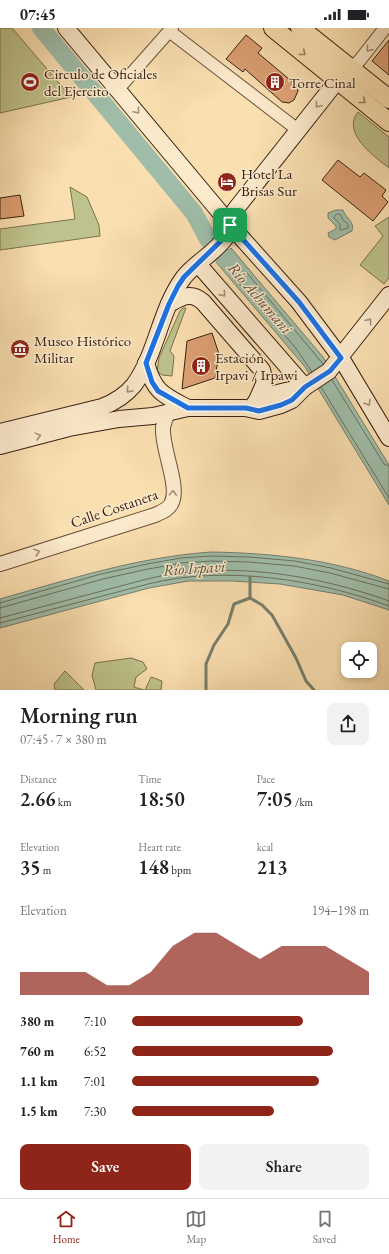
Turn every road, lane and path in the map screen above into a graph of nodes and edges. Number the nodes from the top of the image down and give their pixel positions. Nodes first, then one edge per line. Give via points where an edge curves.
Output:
1 (66, 28) edge
2 (273, 28) edge
3 (300, 28) edge
4 (385, 28) edge
5 (171, 29) edge
6 (351, 69) junction
7 (337, 81) junction
8 (118, 89) junction
9 (389, 99) edge
10 (389, 122) edge
11 (298, 130) junction
12 (228, 230) junction
13 (203, 260) junction
14 (389, 295) edge
15 (169, 304) junction
16 (146, 363) junction
17 (337, 367) junction
18 (308, 385) junction
19 (251, 404) junction
20 (188, 408) junction
21 (168, 412) junction
22 (0, 432) edge
23 (389, 438) edge
24 (0, 446) edge
25 (0, 564) edge

1 - 8 main road
2 -> 7 main road
3 - 6 main road
4 -> 6 street
5 - 8 street
5 - 11 street
6 - 7 main road
6 - 9 main road
7 -> 10 main road
7 -> 11 main road
8 -> 12 main road
11 - 12 main road via 235,210
12 - 13 main road
12 - 17 main road via 299,302
13 - 15 main road via 184,277
13 -> 18 main road
17 -> 14 main road
15 - 16 main road
15 - 19 main road via 189,295 198,297 262,370 265,382 263,390
16 - 20 main road via 158,391
16 -> 22 main road via 135,384 126,394 110,404
17 - 18 main road
17 -> 23 main road
18 - 19 main road via 292,400 281,405 259,411
19 - 20 main road
20 - 21 main road
24 -> 21 main road via 69,428
25 -> 21 street, Calle Costanera via 155,514 170,506 174,490 163,427

